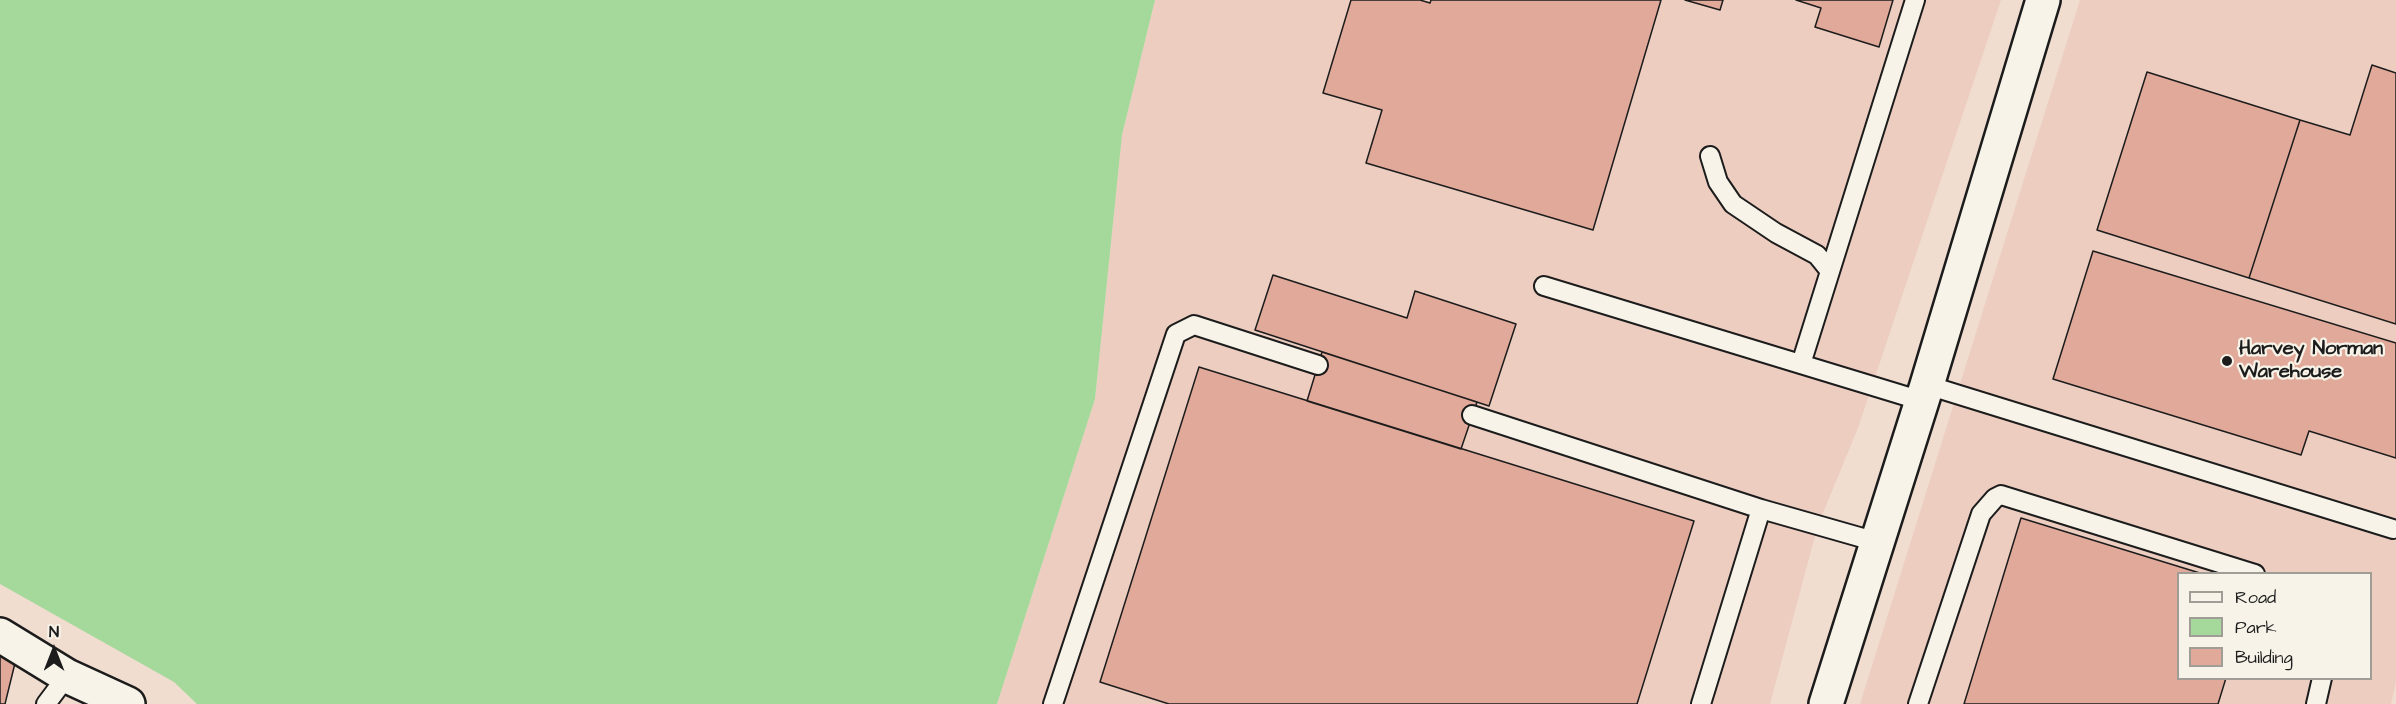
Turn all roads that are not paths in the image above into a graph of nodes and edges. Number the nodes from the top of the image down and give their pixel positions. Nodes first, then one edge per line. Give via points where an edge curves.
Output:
1 (1915, 0) edge
2 (2043, 0) edge
3 (1710, 156) dead end
4 (1830, 271) junction
5 (1544, 286) dead end
6 (1801, 364) junction
7 (1318, 365) dead end
8 (1924, 393) junction
9 (1472, 416) dead end
10 (1761, 509) junction
11 (2392, 529) dead end
12 (1877, 542) junction
13 (2252, 572) edge
14 (0, 635) edge
15 (67, 676) junction
16 (2322, 680) edge
17 (46, 704) edge
18 (128, 704) edge
19 (1053, 704) edge
20 (1701, 704) edge
21 (1826, 704) edge
22 (1918, 704) edge
23 (2316, 704) edge

1 - 4 lane
2 - 8 street
3 - 4 lane via 1718,182 1733,204 1817,255
4 - 6 lane
5 - 6 lane
6 - 8 lane
7 - 19 lane via 1194,325 1176,334
8 - 11 lane
8 - 12 street
9 - 10 lane
10 - 12 lane
10 - 20 lane
12 - 21 street
13 - 22 lane via 2001,495 1981,514
14 - 15 street
15 - 17 lane
15 - 18 street
16 - 23 lane

